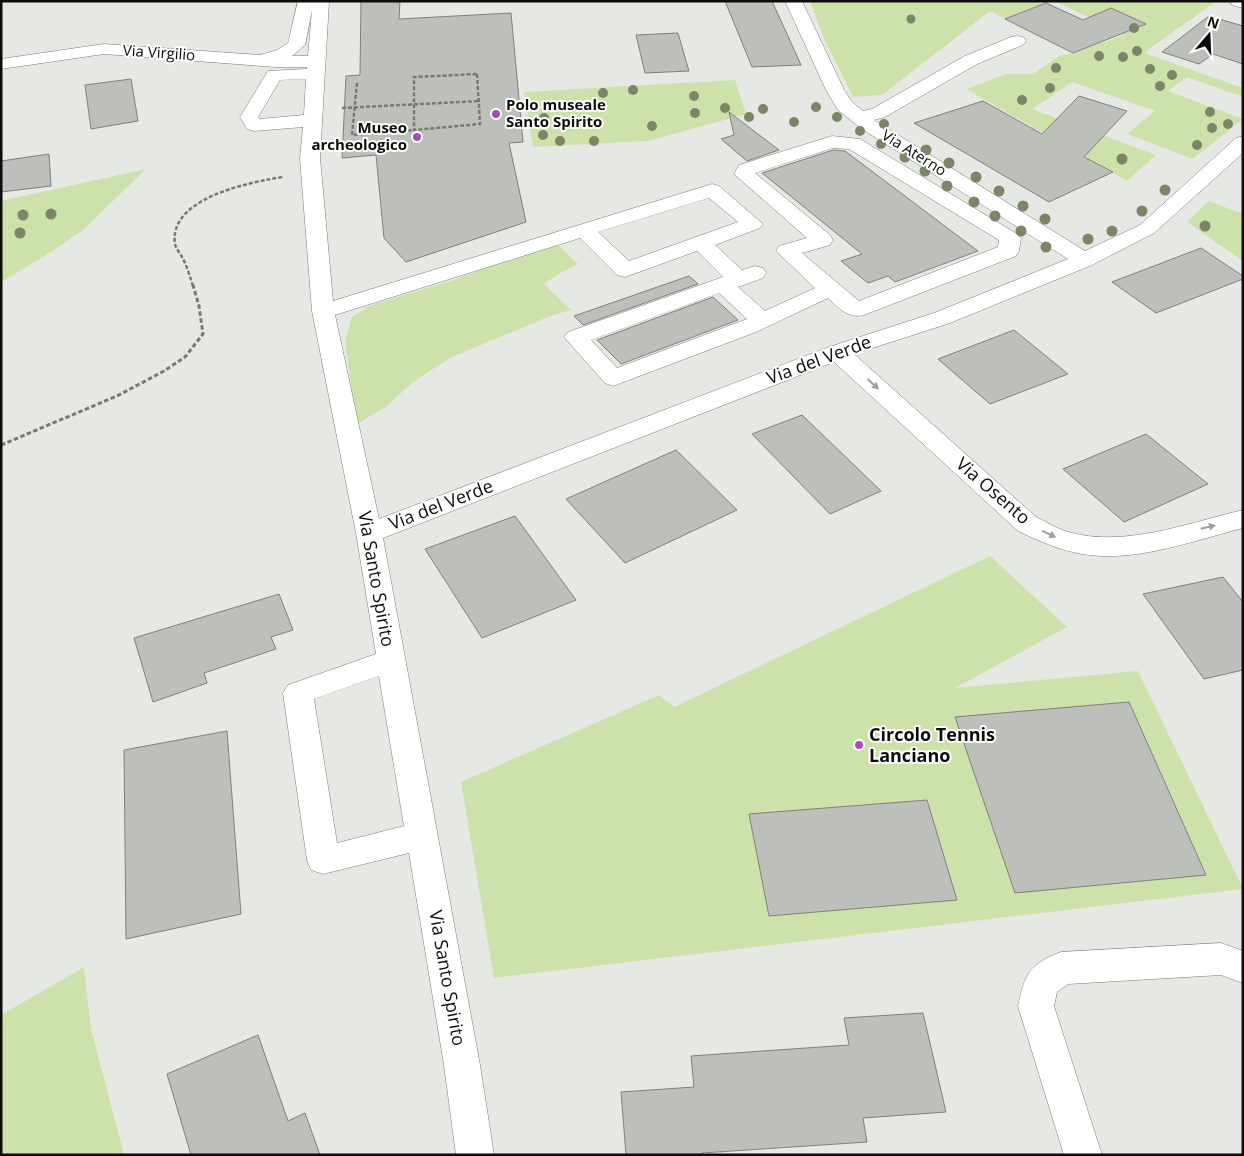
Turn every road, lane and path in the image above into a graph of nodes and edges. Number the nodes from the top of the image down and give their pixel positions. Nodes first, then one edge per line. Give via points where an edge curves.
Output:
1 (308, 1) edge
2 (321, 1) edge
3 (793, 1) edge
4 (1238, 1) edge
5 (1243, 3) edge
6 (1017, 42) dead end
7 (259, 61) junction
8 (1, 64) edge
9 (316, 67) junction
10 (357, 83) dead end
11 (480, 101) junction
12 (414, 104) junction
13 (344, 107) dead end
14 (355, 107) junction
15 (859, 117) junction
16 (312, 120) junction
17 (414, 130) junction
18 (1243, 142) edge
19 (311, 173) junction
20 (584, 230) junction
21 (702, 243) junction
22 (1084, 260) junction
23 (739, 279) junction
24 (831, 290) junction
25 (323, 311) junction
26 (762, 320) junction
27 (837, 352) junction
28 (1, 445) edge
29 (1243, 519) edge
30 (369, 534) junction
31 (391, 660) junction
32 (422, 836) junction
33 (1243, 967) edge
34 (475, 1155) edge
35 (1083, 1155) edge

1 - 7 street via 296,45 282,54
2 - 9 street, Via Santo Spirito
3 - 15 street, Via Aterno via 835,90 845,106
4 - 5 street
6 - 15 street via 970,60 878,112
7 - 8 street, Via Virgilio via 104,49
7 - 9 street, Via Virgilio
9 - 16 street, Via Santo Spirito
9 - 16 street via 274,75 249,117 254,125
10 - 14 path
11 - 12 path
11 - 12 path via 478,74 423,76 414,77
11 - 17 path via 480,124
12 - 14 path
12 - 17 path
13 - 14 path
14 - 17 path via 352,134
15 - 22 street, Via Aterno
16 - 19 street, Via Santo Spirito
18 - 22 street, Via del Verde via 1147,229
19 - 25 street, Via Santo Spirito
19 - 28 path via 226,190 184,213 173,230 175,246 198,296 202,334 185,357 117,396
20 - 21 street via 625,270
20 - 21 street via 712,190 753,224
20 - 25 street
21 - 23 street
22 - 27 street, Via del Verde via 942,318
23 - 26 street
23 - 26 street via 576,337 613,378
24 - 24 street via 856,310 1008,251 1010,238 853,143 832,142 746,170 744,174 822,240 787,252
24 - 26 street
25 - 30 street, Via Santo Spirito
27 -> 29 street, Via Osento via 1027,524 1063,540 1098,545 1137,544
27 - 30 street, Via del Verde
30 - 31 street, Via Santo Spirito
31 - 32 street, Via Santo Spirito
31 - 32 street via 298,693 323,860
32 - 34 street, Via Santo Spirito
33 - 35 street via 1220,959 1061,968 1041,983 1036,1006

